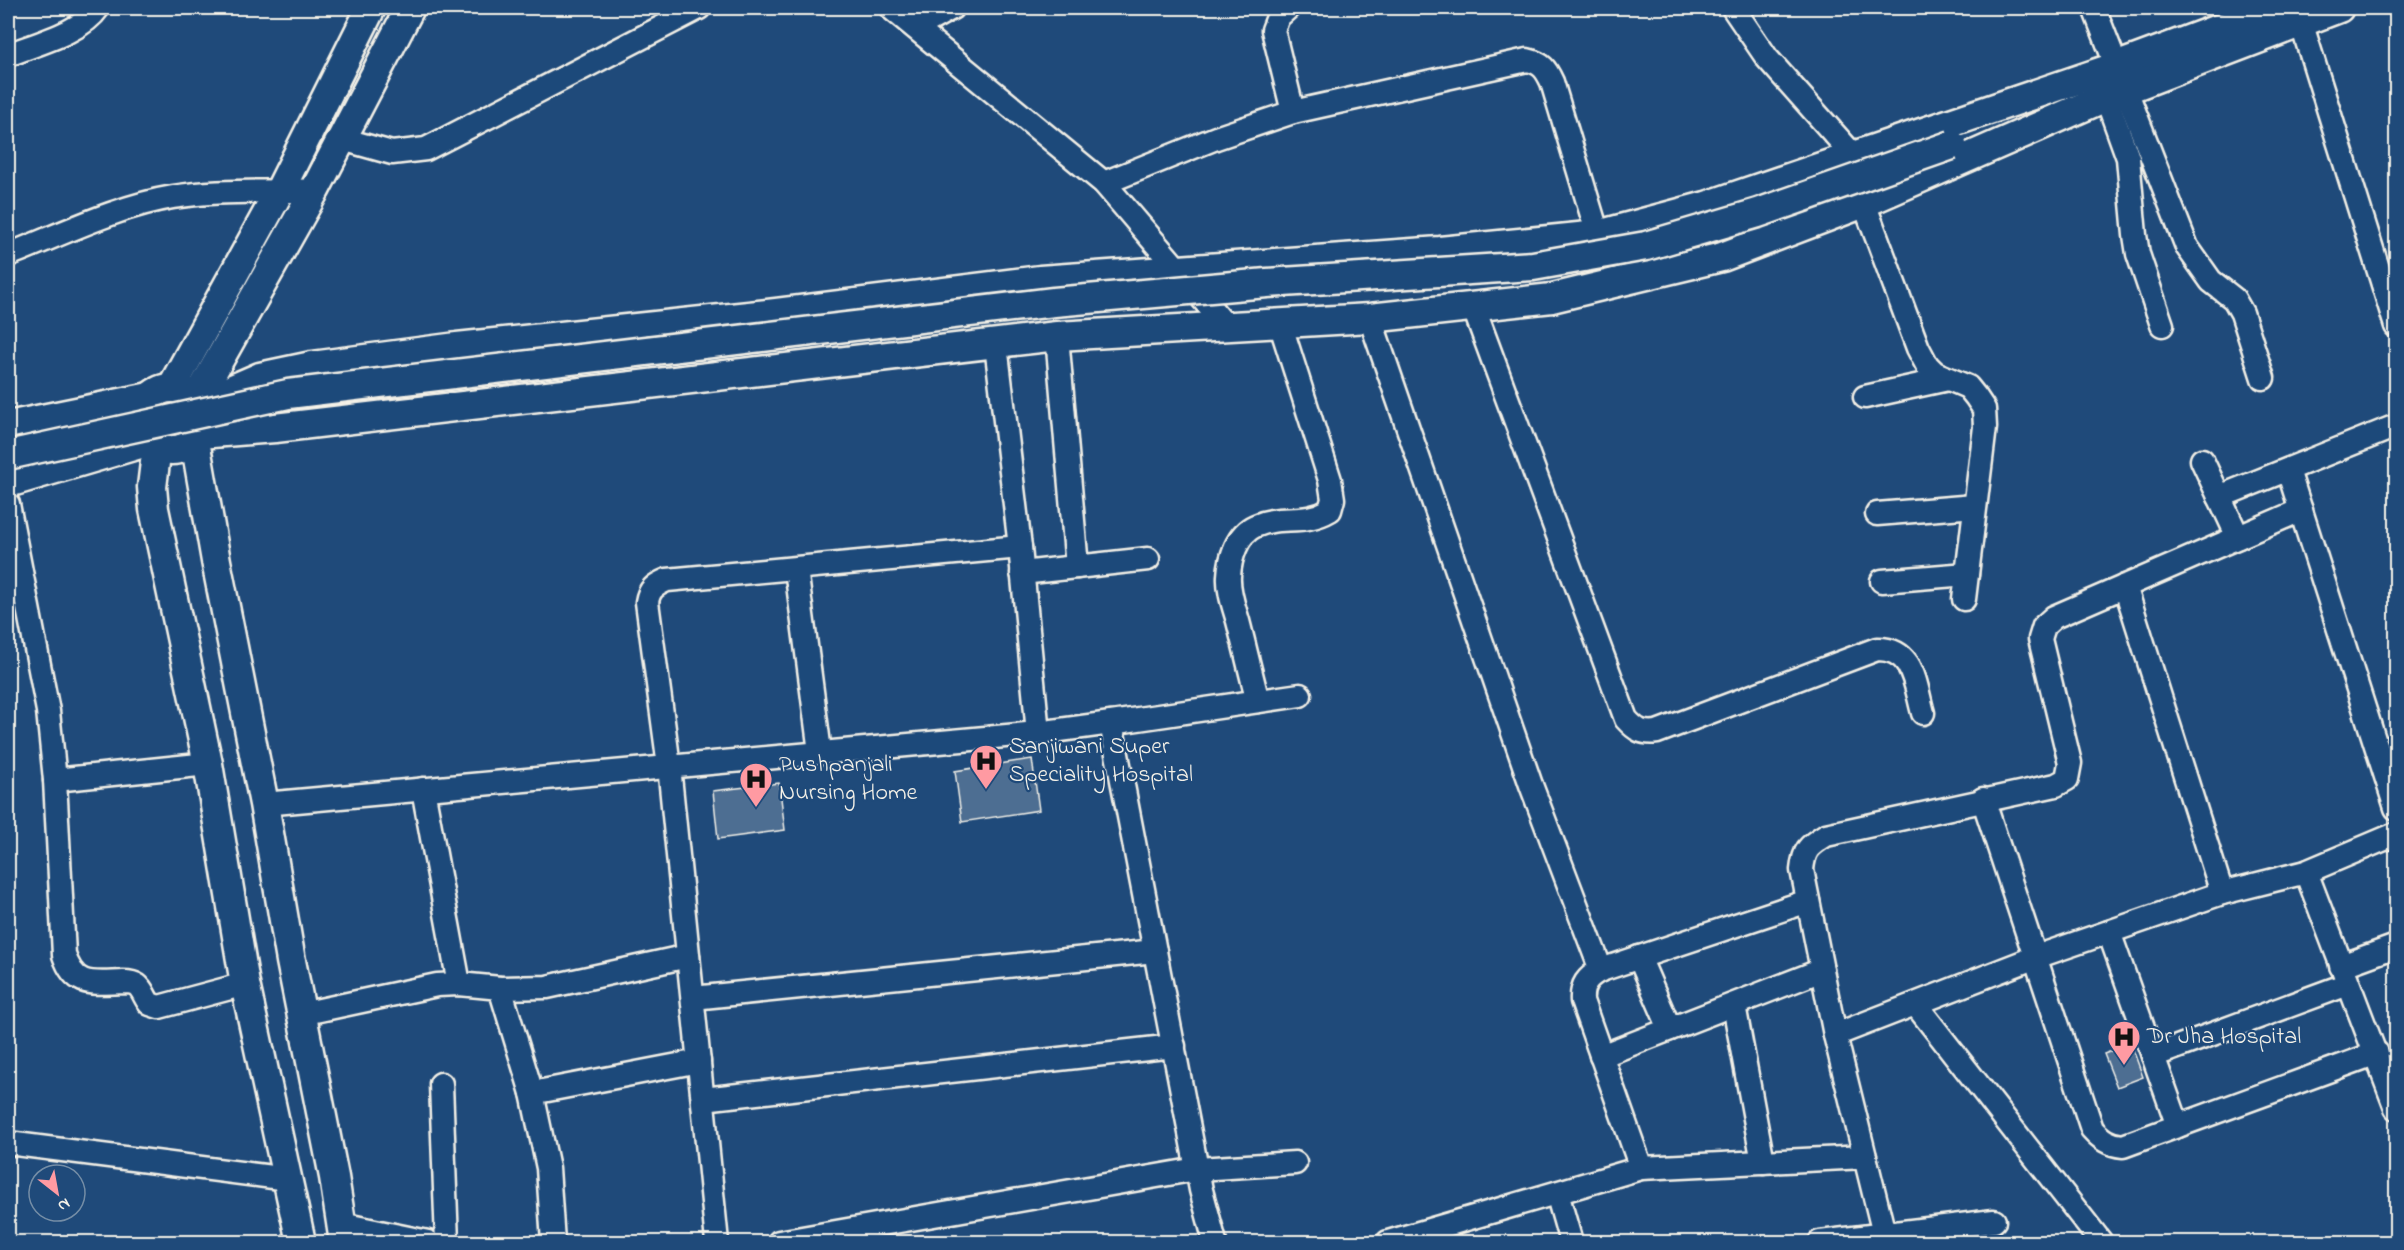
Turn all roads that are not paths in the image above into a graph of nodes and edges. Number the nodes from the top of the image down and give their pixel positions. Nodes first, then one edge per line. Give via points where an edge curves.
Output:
1 (98, 8) edge
2 (371, 8) edge
3 (410, 8) edge
4 (699, 8) edge
5 (891, 8) edge
6 (952, 8) edge
7 (1288, 8) edge
8 (1733, 8) edge
9 (2094, 8) edge
10 (2274, 8) edge
11 (2334, 8) edge
12 (2301, 22) junction
13 (916, 28) junction
14 (8, 55) edge
15 (2117, 84) junction
16 (2008, 103) junction
17 (1293, 112) junction
18 (2021, 135) junction
19 (342, 139) junction
20 (1953, 145) junction
21 (1853, 155) junction
22 (1104, 183) junction
23 (315, 190) junction
24 (279, 192) junction
25 (1864, 203) junction
26 (1598, 235) junction
27 (8, 255) edge
28 (1178, 271) junction
29 (846, 304) junction
30 (1473, 306) junction
31 (1370, 318) junction
32 (1280, 323) junction
33 (1225, 325) junction
34 (2162, 325) dead end
35 (2397, 326) edge
36 (1057, 336) junction
37 (996, 345) junction
38 (856, 361) junction
39 (2263, 378) dead end
40 (1948, 379) junction
41 (180, 396) junction
42 (1865, 397) dead end
43 (8, 426) edge
44 (2397, 426) edge
45 (198, 437) junction
46 (154, 444) junction
47 (8, 455) edge
48 (2202, 460) dead end
49 (2288, 470) junction
50 (8, 483) edge
51 (2219, 497) junction
52 (8, 504) edge
53 (1975, 506) junction
54 (2301, 510) junction
55 (1877, 514) dead end
56 (2238, 537) junction
57 (1020, 547) junction
58 (1148, 559) dead end
59 (1077, 567) junction
60 (796, 569) junction
61 (1022, 573) junction
62 (1967, 574) junction
63 (1882, 581) dead end
64 (2125, 586) junction
65 (1964, 599) dead end
66 (1300, 695) dead end
67 (1258, 701) junction
68 (1923, 713) dead end
69 (1111, 723) junction
70 (1038, 733) junction
71 (820, 752) junction
72 (208, 764) junction
73 (669, 765) junction
74 (55, 780) junction
75 (423, 789) junction
76 (1983, 799) junction
77 (264, 804) junction
78 (2397, 808) edge
79 (2397, 834) edge
80 (2306, 872) junction
81 (2222, 893) junction
82 (1808, 901) junction
83 (2109, 932) junction
84 (2397, 946) edge
85 (1155, 951) junction
86 (688, 956) junction
87 (1639, 957) junction
88 (2036, 957) junction
89 (1601, 970) junction
90 (1822, 970) junction
91 (2345, 975) junction
92 (245, 984) junction
93 (459, 984) junction
94 (500, 988) junction
95 (693, 998) junction
96 (1734, 1005) junction
97 (1916, 1005) junction
98 (301, 1014) junction
99 (1670, 1029) junction
100 (1835, 1035) junction
101 (1173, 1046) junction
102 (2377, 1053) junction
103 (1601, 1056) junction
104 (2152, 1056) junction
105 (699, 1061) junction
106 (441, 1084) dead end
107 (532, 1093) junction
108 (703, 1099) junction
109 (2397, 1108) edge
110 (2178, 1126) junction
111 (8, 1143) edge
112 (1865, 1157) junction
113 (1763, 1162) junction
114 (1296, 1163) dead end
115 (1197, 1168) junction
116 (1641, 1168) junction
117 (288, 1179) junction
118 (1557, 1193) junction
119 (1995, 1221) dead end
120 (342, 1233) edge
121 (1885, 1239) edge
122 (301, 1242) edge
123 (428, 1242) edge
124 (447, 1242) edge
125 (553, 1242) edge
126 (717, 1242) edge
127 (779, 1242) edge
128 (1215, 1242) edge
129 (1388, 1242) edge
130 (1571, 1242) edge
131 (1820, 1242) edge
132 (2101, 1242) edge

1 - 14 street via 87,21 72,29
2 - 24 main road
3 - 19 main road
4 - 19 street via 426,149 392,153
5 - 13 street
6 - 13 street
7 - 17 street via 1278,17 1273,30
8 - 21 street via 1767,58
9 - 15 street
10 - 15 main road
11 - 12 main road
12 - 15 main road
12 - 35 street
13 - 22 street
15 - 16 main road
15 - 18 main road
15 - 34 street via 2132,175 2138,254
15 - 39 street via 2187,247 2211,281 2234,299 2242,313
16 - 18 main road
16 - 20 main road
16 - 21 main road
17 - 22 street
17 - 26 street via 1527,60 1536,62 1545,68 1552,82
18 - 20 main road
18 - 25 main road
19 - 23 main road
20 - 47 main road, bridge via 1758,213 1646,246 1533,266 1054,302 288,394
21 - 26 main road via 1706,206
22 - 28 street
23 - 24 street
23 - 41 main road
24 - 27 street via 225,190 170,197
24 - 41 main road
25 - 30 main road via 1722,257 1552,298
25 - 40 street via 1918,348 1927,365
26 - 28 main road
28 - 29 main road via 1040,280
28 - 33 street
29 - 38 main road
29 - 41 main road via 457,346 312,366
30 - 31 main road
30 - 68 street via 1626,719 1634,729 1644,734 1657,732 1877,649 1890,649 1905,659
31 - 32 main road
31 - 89 street via 1531,785
32 - 33 main road
32 - 67 street via 1333,499 1330,510 1316,518 1265,522 1252,527 1231,555 1232,597
33 - 36 main road
36 - 37 main road
36 - 59 street
37 - 38 main road
37 - 57 street
38 - 45 main road
40 - 42 street
40 - 53 street via 1968,387 1984,409
41 - 43 main road
41 - 45 main road via 204,418
41 - 46 main road via 145,404 142,427
44 - 49 street
45 - 46 main road via 189,446 173,450
45 - 77 main road via 216,561
46 - 50 main road
46 - 72 main road via 154,508
48 - 51 street
49 - 51 street
49 - 54 street
51 - 56 street
52 - 74 street via 48,711
53 - 55 street
53 - 62 street
54 - 56 street
54 - 78 street
56 - 64 street
57 - 60 street
57 - 61 street
58 - 59 street
59 - 61 street
60 - 71 street
60 - 73 street via 667,580 648,592
61 - 70 street
62 - 63 street
62 - 65 street
64 - 76 street via 2054,617 2044,626 2040,639 2070,763 2067,779 2056,785
64 - 81 street
66 - 67 street
67 - 69 street
69 - 70 street
69 - 85 street
70 - 71 street
71 - 73 street
72 - 74 street
72 - 92 main road
73 - 75 street
73 - 86 street
74 - 92 street via 64,955 70,972 80,979 98,982 130,982 137,985 150,1004 159,1007
75 - 77 street
75 - 93 street
76 - 82 street via 1826,835 1811,844 1803,855
76 - 88 street
77 - 98 main road
79 - 80 street
80 - 81 street
80 - 91 street
81 - 83 street
82 - 87 street
82 - 90 street
83 - 88 street
83 - 104 street
84 - 91 street
85 - 95 street
85 - 101 street
86 - 94 street via 547,987
86 - 95 street
87 - 89 street
87 - 99 street
88 - 97 street
88 - 110 street via 2092,1129 2101,1139 2123,1146
89 - 103 street via 1590,975 1581,991
90 - 96 street
90 - 100 street
91 - 102 street
91 - 104 street
92 - 117 main road
93 - 94 street
93 - 98 street via 412,989
94 - 107 street
95 - 105 street
96 - 99 street
96 - 113 street
97 - 100 street
97 - 132 street
98 - 120 main road
99 - 103 street
100 - 112 street
101 - 108 street
101 - 115 street
102 - 109 street
102 - 110 street
103 - 116 street
104 - 110 street
105 - 107 street
105 - 108 street
106 - 124 street
107 - 125 street via 548,1168
108 - 126 street
111 - 117 street
112 - 113 street
112 - 121 street
113 - 116 street
114 - 115 street
115 - 127 street
115 - 128 street
116 - 118 street
117 - 122 main road
118 - 129 street
118 - 130 street
119 - 121 street
120 - 123 street
121 - 131 street

